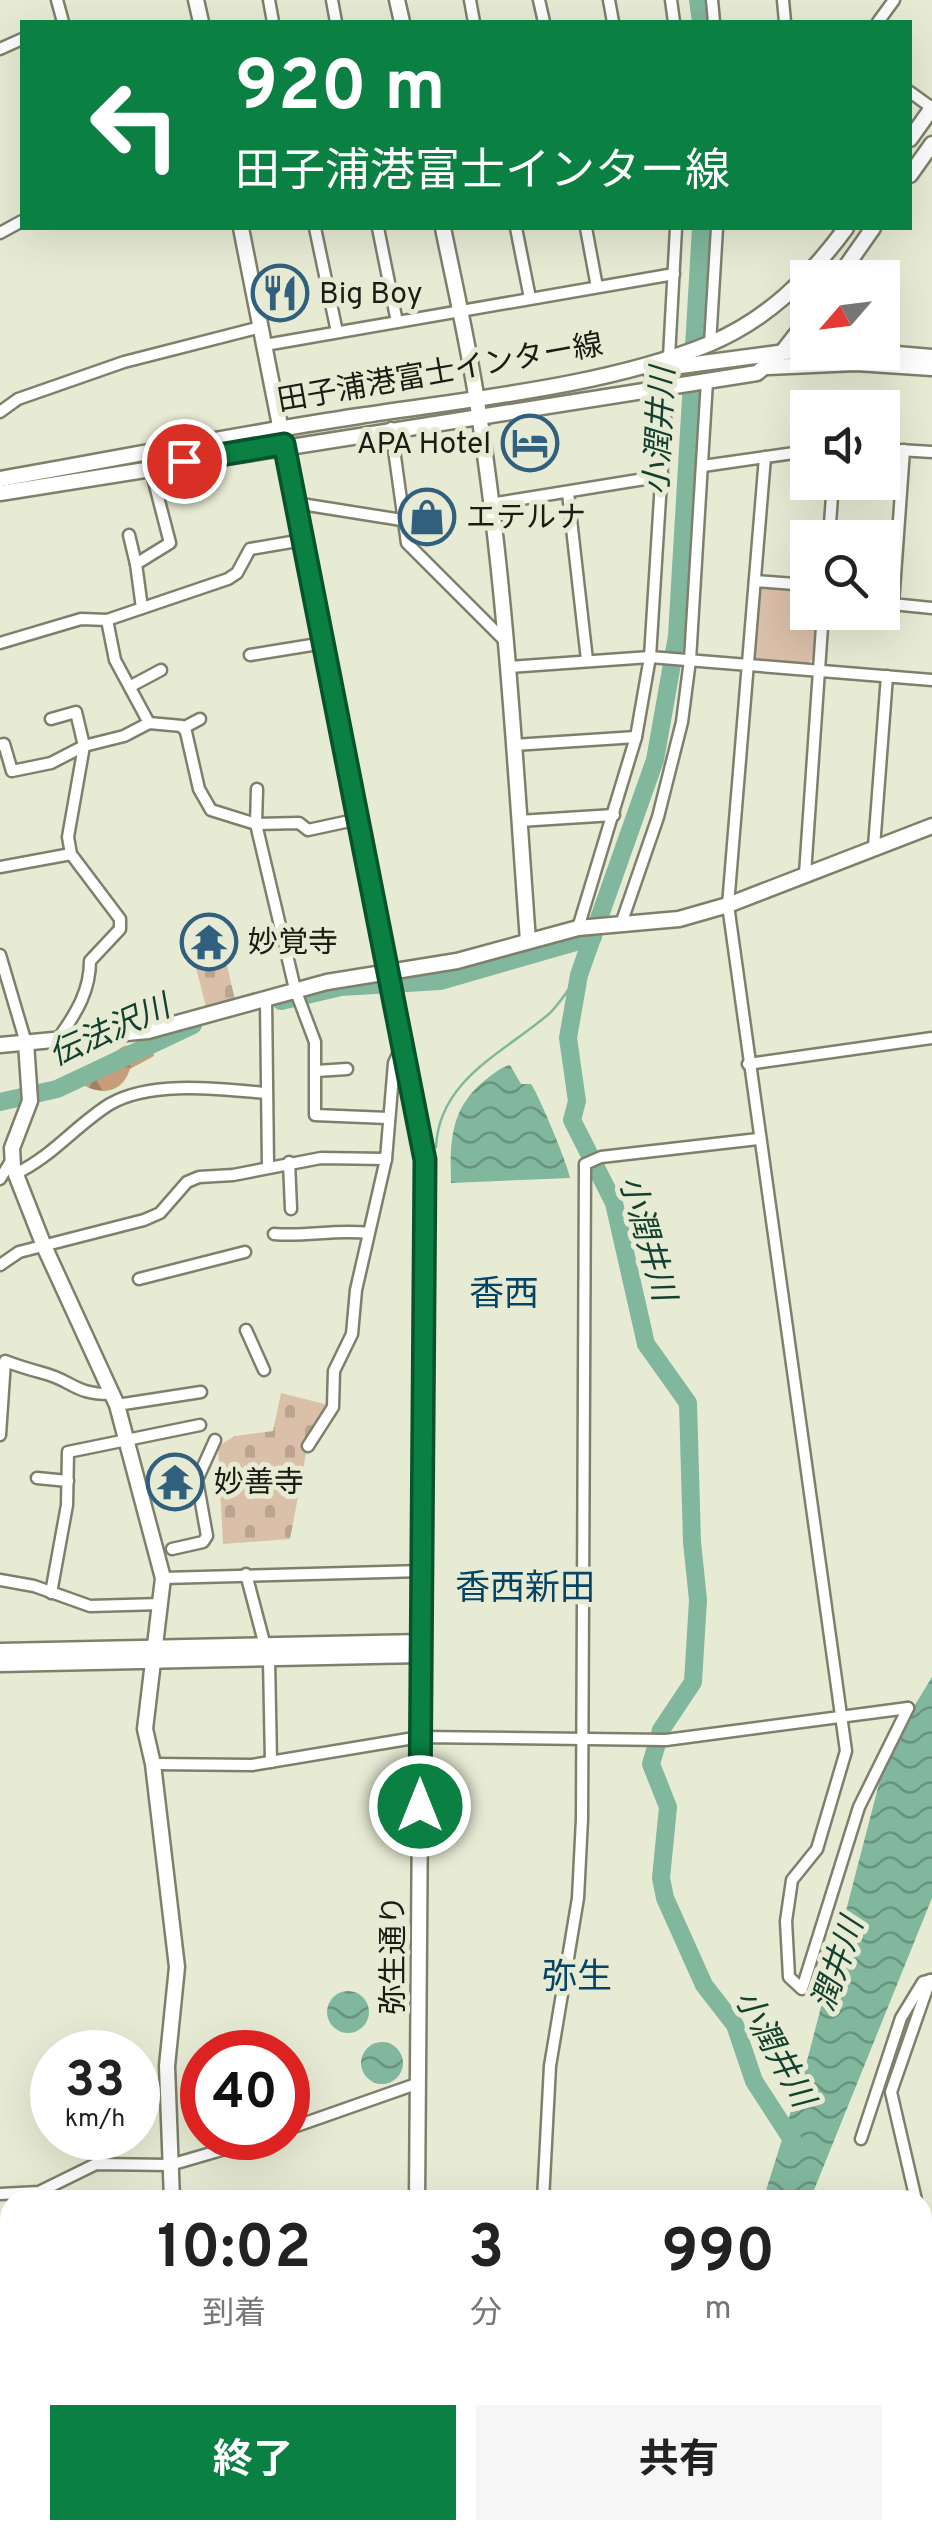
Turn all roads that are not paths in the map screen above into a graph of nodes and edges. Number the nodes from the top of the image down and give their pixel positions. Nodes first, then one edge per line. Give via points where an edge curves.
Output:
1 (932, 108) edge
2 (912, 136) edge
3 (932, 144) edge
4 (912, 172) edge
5 (241, 230) edge
6 (315, 230) edge
7 (378, 230) edge
8 (443, 230) edge
9 (516, 230) edge
10 (586, 230) edge
11 (676, 230) edge
12 (716, 230) edge
13 (844, 230) edge
14 (872, 230) edge
15 (851, 260) edge
16 (674, 274) junction
17 (598, 286) junction
18 (530, 298) junction
19 (460, 311) junction
20 (398, 322) junction
21 (261, 327) junction
22 (337, 332) junction
23 (790, 342) edge
24 (710, 344) junction
25 (265, 345) junction
26 (784, 350) junction
27 (790, 350) edge
28 (900, 354) edge
29 (669, 357) junction
30 (932, 357) edge
31 (768, 366) junction
32 (932, 368) edge
33 (708, 382) junction
34 (543, 386) junction
35 (666, 386) junction
36 (477, 398) junction
37 (0, 412) edge
38 (480, 415) junction
39 (280, 428) junction
40 (390, 428) junction
41 (284, 444) junction
42 (900, 450) edge
43 (904, 450) junction
44 (932, 452) edge
45 (790, 453) edge
46 (765, 457) junction
47 (150, 466) junction
48 (703, 466) junction
49 (663, 476) junction
50 (0, 479) edge
51 (0, 493) edge
52 (568, 493) junction
53 (295, 503) junction
54 (490, 504) junction
55 (402, 520) junction
56 (897, 520) edge
57 (129, 535) dead end
58 (303, 540) junction
59 (136, 564) junction
60 (755, 581) junction
61 (790, 584) edge
62 (900, 605) edge
63 (142, 608) junction
64 (932, 608) edge
65 (107, 620) junction
66 (821, 630) edge
67 (506, 642) junction
68 (0, 643) edge
69 (324, 644) junction
70 (250, 655) dead end
71 (654, 658) junction
72 (587, 660) junction
73 (686, 660) junction
74 (748, 665) junction
75 (509, 667) junction
76 (162, 670) dead end
77 (818, 670) junction
78 (886, 676) junction
79 (932, 680) edge
80 (131, 686) junction
81 (51, 718) dead end
82 (200, 719) dead end
83 (149, 723) junction
84 (183, 728) junction
85 (636, 737) junction
86 (0, 745) edge
87 (514, 745) junction
88 (84, 746) junction
89 (257, 789) dead end
90 (614, 815) junction
91 (360, 819) junction
92 (519, 821) junction
93 (256, 824) junction
94 (932, 826) edge
95 (874, 847) junction
96 (71, 854) junction
97 (0, 867) edge
98 (805, 874) junction
99 (728, 905) junction
100 (621, 924) junction
101 (582, 927) junction
102 (528, 941) junction
103 (0, 955) edge
104 (288, 960) junction
105 (274, 964) dead end
106 (391, 974) junction
107 (299, 995) junction
108 (267, 1004) junction
109 (60, 1036) junction
110 (932, 1038) edge
111 (26, 1043) junction
112 (402, 1044) junction
113 (0, 1045) edge
114 (748, 1064) junction
115 (347, 1069) dead end
116 (316, 1071) junction
117 (266, 1093) junction
118 (388, 1118) junction
119 (758, 1139) junction
120 (386, 1160) junction
121 (289, 1162) junction
122 (268, 1165) junction
123 (9, 1171) edge
124 (291, 1209) dead end
125 (368, 1233) junction
126 (274, 1234) dead end
127 (44, 1246) junction
128 (245, 1252) dead end
129 (0, 1265) edge
130 (139, 1278) dead end
131 (246, 1330) dead end
132 (264, 1370) dead end
133 (201, 1392) dead end
134 (115, 1400) junction
135 (1, 1414) edge
136 (200, 1425) dead end
137 (0, 1435) edge
138 (215, 1440) dead end
139 (128, 1441) junction
140 (308, 1446) dead end
141 (37, 1478) dead end
142 (68, 1482) junction
143 (163, 1550) junction
144 (422, 1571) junction
145 (246, 1574) junction
146 (163, 1578) junction
147 (0, 1580) edge
148 (51, 1594) junction
149 (161, 1604) junction
150 (264, 1642) junction
151 (421, 1648) junction
152 (0, 1651) edge
153 (155, 1652) junction
154 (269, 1659) junction
155 (0, 1664) edge
156 (840, 1714) junction
157 (420, 1738) junction
158 (580, 1739) junction
159 (271, 1762) junction
160 (154, 1764) junction
161 (931, 1980) edge
162 (419, 2083) junction
163 (310, 2121) edge
164 (861, 2139) dead end
165 (187, 2160) edge
166 (170, 2165) junction
167 (43, 2190) edge
168 (171, 2190) edge
169 (418, 2190) edge
170 (544, 2190) edge
171 (914, 2190) edge

1 - 2 street
3 - 4 street
5 - 21 street, 弥生通り
6 - 22 street
7 - 20 street
8 - 19 street
9 - 18 street
10 - 17 street
11 - 16 street
12 - 24 street
13 - 24 street, 田子浦港富士インター線 via 772,308
14 - 15 street
16 - 17 street
16 - 29 street
17 - 18 street
18 - 19 street
19 - 20 street
19 - 36 street
20 - 22 street
21 - 25 street, 弥生通り
21 - 37 street via 124,362 18,399
22 - 25 street
23 - 26 street, 田子浦港富士インター線
24 - 29 street, 田子浦港富士インター線
25 - 39 street, 弥生通り
26 - 27 street
26 - 31 street, 田子浦港富士インター線
26 - 34 street
28 - 30 street
29 - 34 street, 田子浦港富士インター線
31 - 32 street via 856,362
31 - 33 street, 田子浦港富士インター線
33 - 35 street, 田子浦港富士インター線
33 - 48 street
34 - 36 street, 田子浦港富士インター線
35 - 38 street, 田子浦港富士インター線
35 - 49 street
36 - 38 street
36 - 39 street, 田子浦港富士インター線
38 - 40 street, 田子浦港富士インター線
38 - 54 street
39 - 41 street, 弥生通り
39 - 50 street, 田子浦港富士インター線
40 - 41 street, 田子浦港富士インター線
40 - 55 street
41 - 47 street, 田子浦港富士インター線
41 - 53 street, 弥生通り
42 - 43 street
43 - 44 street
43 - 56 street
45 - 46 street
46 - 48 street
46 - 60 street
47 - 51 street, 田子浦港富士インター線
47 - 59 street via 170,543
48 - 73 street
49 - 52 street
49 - 71 street
52 - 54 street
52 - 72 street
53 - 55 street
53 - 58 street, 弥生通り
54 - 67 street
55 - 67 street via 406,543
57 - 59 street
58 - 63 street via 250,549 228,580
58 - 69 street, 弥生通り
59 - 63 street
60 - 61 street
60 - 74 street
62 - 64 street
63 - 65 street
65 - 68 street via 54,625
65 - 80 street via 115,660
66 - 77 street
67 - 75 street
69 - 70 street
69 - 91 street, 弥生通り
71 - 72 street
71 - 73 street
71 - 85 street
72 - 75 street
73 - 74 street
73 - 100 street via 682,722
74 - 77 street
74 - 99 street
75 - 87 street
76 - 80 street
77 - 78 street
77 - 98 street
78 - 79 street
78 - 95 street
80 - 83 street
81 - 88 street via 76,712
82 - 84 street
83 - 84 street
83 - 88 street
84 - 93 street via 205,803
85 - 87 street
85 - 90 street
86 - 88 street via 12,771
87 - 92 street
88 - 96 street via 68,837
89 - 93 street
90 - 92 street
90 - 101 street
91 - 93 street via 308,830 299,823
91 - 106 street, 弥生通り
92 - 102 street
93 - 104 street
94 - 95 street
95 - 98 street
96 - 97 street
96 - 109 street via 120,919 120,929 90,961 90,981
98 - 99 street
99 - 100 street via 679,919
99 - 114 street
100 - 101 street
101 - 102 street
102 - 106 street
103 - 111 street
104 - 105 street
104 - 107 street
106 - 107 street
106 - 112 street, 弥生通り
107 - 108 street
107 - 116 street via 315,1042
108 - 109 street via 148,1031
108 - 117 street
109 - 111 street
110 - 114 street
111 - 113 street
111 - 123 street via 31,1094
112 - 118 street
112 - 144 street, 弥生通り via 426,1184
114 - 119 street
115 - 116 street
116 - 118 street via 315,1115
117 - 122 street
117 - 123 street via 135,1094 110,1104 40,1162
118 - 120 street
119 - 156 street
119 - 158 street via 601,1156 585,1164
120 - 121 street
120 - 125 street
121 - 122 street
121 - 124 street
122 - 127 street via 199,1176 160,1213
123 - 127 street
125 - 126 street
125 - 140 street via 352,1334 334,1371 333,1407
127 - 129 street
127 - 134 street
128 - 130 street
131 - 132 street
133 - 134 street
134 - 135 street via 5,1361
134 - 139 street
135 - 137 street
136 - 139 street
138 - 143 street via 197,1480 207,1536
139 - 142 street via 68,1452
139 - 143 street
141 - 142 street
142 - 148 street
143 - 146 street
144 - 145 street
144 - 151 street, 弥生通り
145 - 146 street
145 - 150 street
146 - 149 street
147 - 148 street
148 - 149 street via 97,1607
149 - 153 street
150 - 151 street
150 - 153 street
151 - 154 street
151 - 157 street, 弥生通り
152 - 153 street
153 - 154 street
153 - 155 street
153 - 160 street via 145,1729
154 - 159 street
156 - 156 street via 846,1751 817,1849 792,1880 786,1921 789,1977 802,1988 859,1807 908,1708
156 - 158 street via 666,1740
157 - 158 street
157 - 159 street
157 - 162 street, 弥生通り
158 - 170 street via 578,1898 550,2066
159 - 160 street
160 - 166 street via 177,1967 166,2066
161 - 164 street via 923,1982 901,2018
161 - 171 street via 891,2092
162 - 163 street
162 - 169 street, 弥生通り
165 - 166 street
166 - 167 street via 96,2164
166 - 168 street

